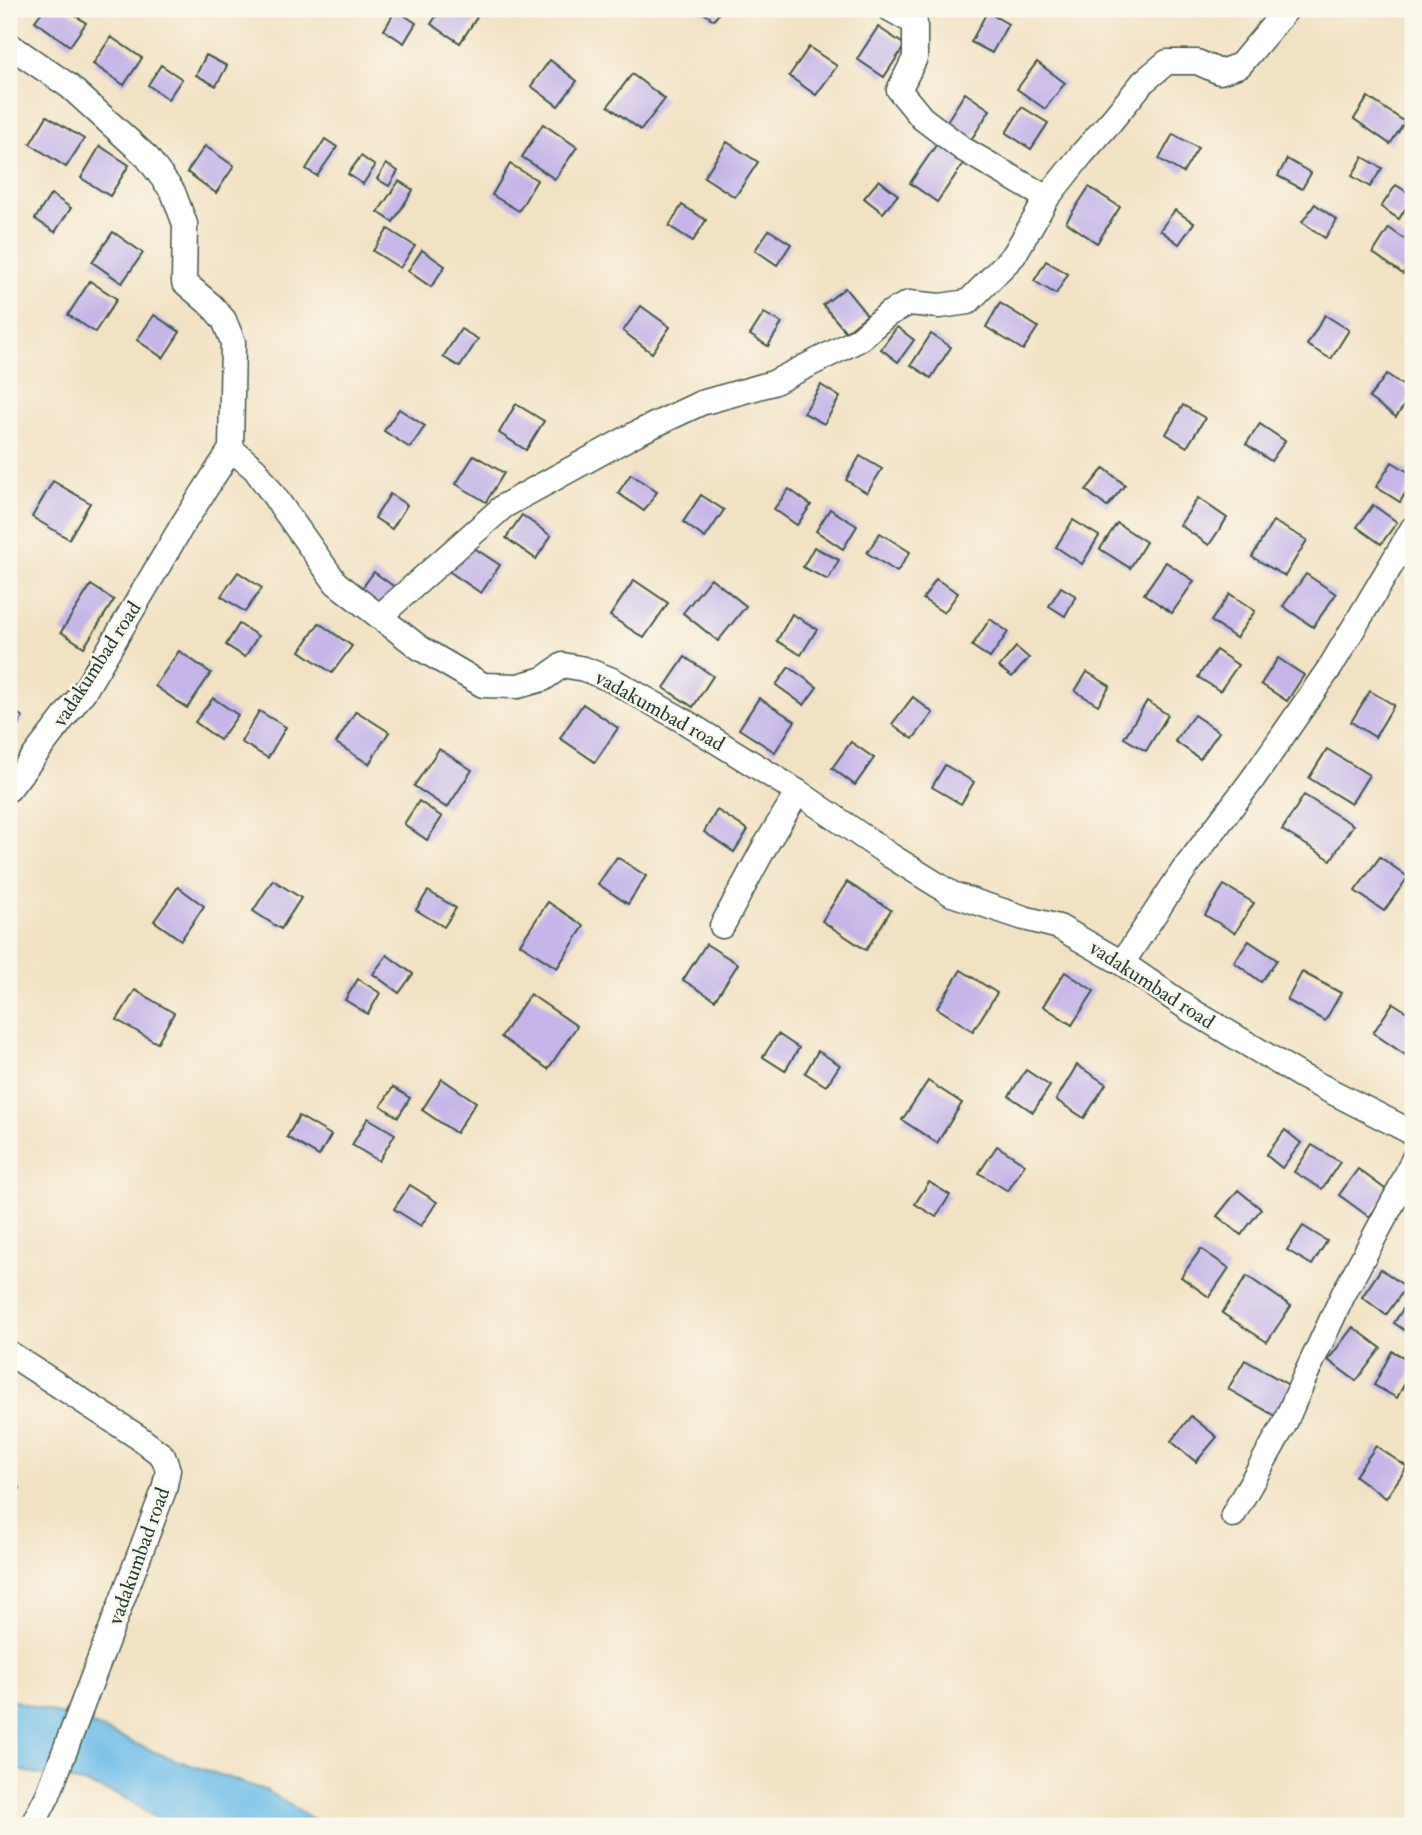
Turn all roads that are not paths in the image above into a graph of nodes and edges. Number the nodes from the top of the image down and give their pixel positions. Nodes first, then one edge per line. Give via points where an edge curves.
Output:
1 (890, 9) edge
2 (1287, 9) edge
3 (9, 45) edge
4 (1047, 198) junction
5 (231, 449) junction
6 (1413, 527) edge
7 (380, 616) junction
8 (9, 789) edge
9 (798, 792) junction
10 (722, 926) dead end
11 (1122, 962) junction
12 (1413, 1133) edge
13 (1413, 1160) edge
14 (9, 1353) edge
15 (1233, 1515) dead end
16 (32, 1826) edge

1 - 4 street via 915,23 915,58 899,90 922,118 963,149
2 - 4 street via 1240,65 1220,72 1197,62 1167,62 1143,82
3 - 5 street via 69,86 147,157 173,192 185,224 184,282 212,306 233,342
4 - 7 street via 1014,255 968,302 940,306 909,303 858,340 773,383 701,402 637,433 504,506
5 - 7 street, vadakumbad road via 255,469 336,583
5 - 8 street, vadakumbad road via 85,690
6 - 11 street via 1331,666
7 - 9 street, vadakumbad road via 420,648 483,685 543,679 563,665 612,680
9 - 10 street
9 - 11 street, vadakumbad road via 952,894 1059,927
11 - 12 street, vadakumbad road via 1192,1011 1303,1077
13 - 15 street via 1344,1293 1284,1425
14 - 16 street, vadakumbad road via 138,1437 163,1456 168,1470 119,1612

